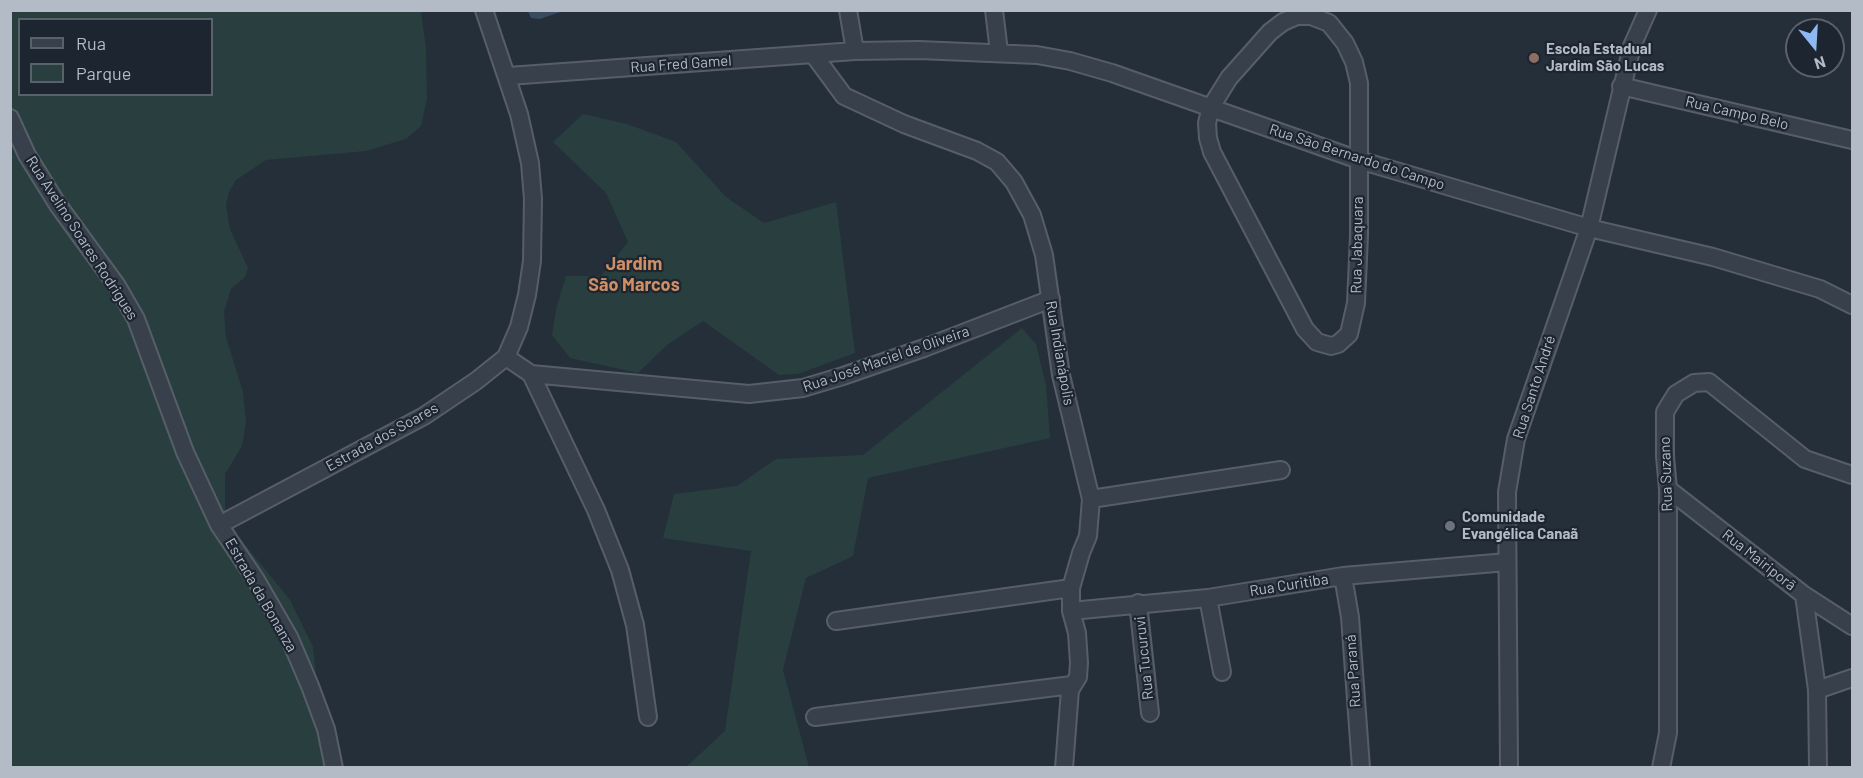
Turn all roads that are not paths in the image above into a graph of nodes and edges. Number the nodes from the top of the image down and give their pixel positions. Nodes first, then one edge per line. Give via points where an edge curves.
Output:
1 (484, 10) edge
2 (849, 10) edge
3 (994, 10) edge
4 (1648, 10) edge
5 (855, 51) junction
6 (999, 52) junction
7 (813, 54) junction
8 (508, 76) junction
9 (1621, 86) junction
10 (1211, 107) junction
11 (10, 118) edge
12 (1852, 140) edge
13 (1359, 160) junction
14 (1589, 228) junction
15 (1051, 299) junction
16 (1852, 305) edge
17 (506, 357) junction
18 (531, 374) junction
19 (1281, 470) dead end
20 (1852, 475) edge
21 (1668, 489) junction
22 (1091, 499) junction
23 (219, 525) junction
24 (1507, 562) junction
25 (1342, 576) junction
26 (1071, 588) junction
27 (1804, 595) junction
28 (1208, 598) junction
29 (1138, 603) junction
30 (1071, 611) junction
31 (836, 621) dead end
32 (1852, 626) edge
33 (1222, 672) dead end
34 (1852, 678) edge
35 (1072, 686) junction
36 (1817, 690) junction
37 (1150, 713) dead end
38 (648, 717) dead end
39 (814, 717) dead end
40 (334, 768) edge
41 (1064, 768) edge
42 (1361, 768) edge
43 (1509, 768) edge
44 (1661, 768) edge
45 (1818, 768) edge

1 - 8 street, Estrada dos Soares
2 - 5 street
3 - 6 street
4 - 9 street, Rua Santo André via 1632,46
5 - 6 street, Rua São Bernardo do Campo
5 - 7 street, Rua Fred Gamel
6 - 10 street, Rua São Bernardo do Campo via 1070,61
7 - 8 street, Rua Fred Gamel
7 - 15 street, Rua Indianápolis via 844,96 996,162 1014,182 1032,215
8 - 17 street, Estrada dos Soares via 530,163 533,200 527,295
9 - 12 street, Rua Campo Belo
9 - 14 street, Rua Santo André
10 - 13 street, Rua São Bernardo do Campo
10 - 13 street, Rua Jabaquara via 1229,78 1283,22 1311,16 1329,22 1345,43 1359,83
10 - 13 street, Rua Jabaquara via 1207,123 1212,152 1305,329 1324,345 1345,340 1352,327 1359,276
11 - 23 street, Rua Avelino Soares Rodrigues via 58,205 136,319 185,452
13 - 14 street, Rua São Bernardo do Campo
14 - 16 street, Rua São Bernardo do Campo via 1735,263 1820,289
14 - 24 street, Rua Santo André via 1516,439 1507,492
15 - 18 street, Rua José Maciel de Oliveira via 924,348 803,388 749,394
15 - 22 street, Rua Indianápolis via 1061,375
17 - 18 street, Rua José Maciel de Oliveira
17 - 23 street, Estrada dos Soares via 424,416
18 - 38 street via 620,570 635,625
19 - 22 street
20 - 21 street, Rua Suzano via 1805,459 1709,382 1694,383 1676,393 1665,412
21 - 27 street, Rua Mairiporã
21 - 44 street, Rua Suzano via 1668,733
22 - 26 street, Rua Indianápolis via 1088,536
23 - 40 street, Estrada da Bonanza via 289,637 322,718
24 - 25 street, Rua Curitiba
24 - 43 street, Rua Santo André
25 - 28 street, Rua Curitiba
25 - 42 street, Rua Paraná via 1350,617
26 - 30 street, Rua Indianápolis
26 - 31 street
27 - 32 street, Rua Mairiporã
27 - 36 street
28 - 29 street, Rua Curitiba
28 - 33 street
29 - 30 street, Rua Curitiba
29 - 37 street, Rua Tucuruvi
30 - 35 street, Rua Indianápolis via 1079,663 1078,677
34 - 36 street
35 - 39 street
35 - 41 street, Rua Indianápolis
36 - 45 street

